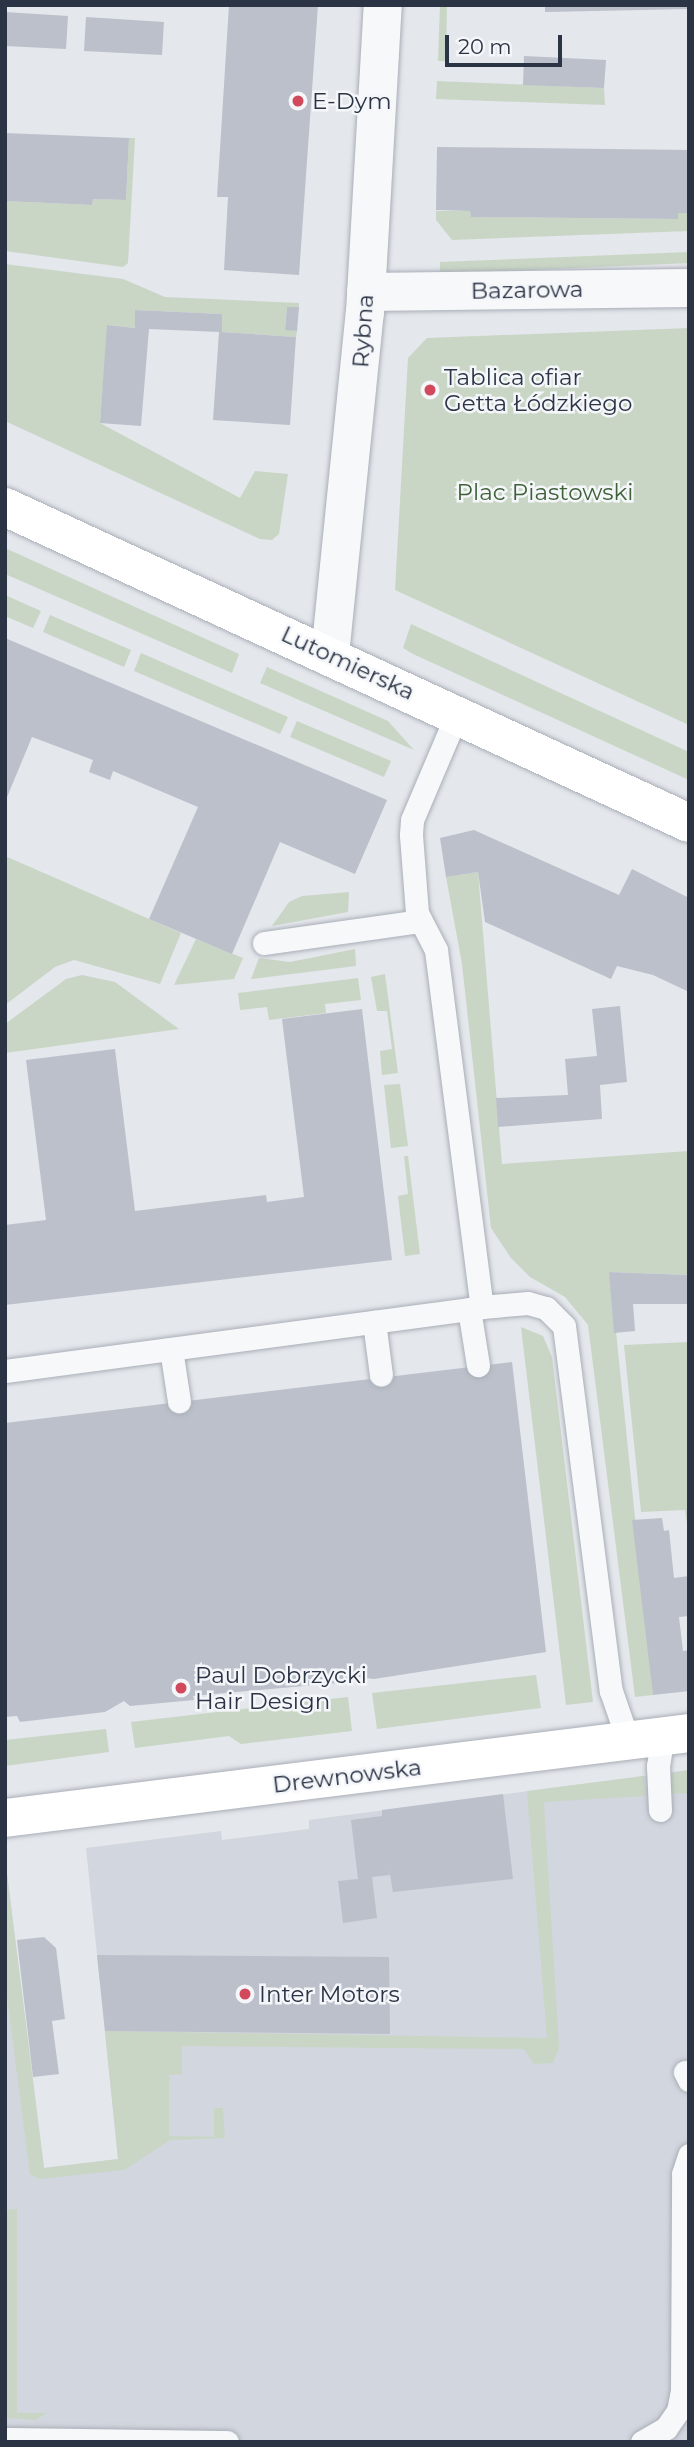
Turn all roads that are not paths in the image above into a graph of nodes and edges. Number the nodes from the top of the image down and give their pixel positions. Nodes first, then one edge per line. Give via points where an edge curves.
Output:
1 (383, 5) edge
2 (689, 288) edge
3 (366, 292) junction
4 (5, 507) edge
5 (330, 655) junction
6 (457, 714) junction
7 (689, 823) edge
8 (420, 921) junction
9 (264, 943) dead end
10 (475, 1308) junction
11 (374, 1322) junction
12 (172, 1349) junction
13 (478, 1365) dead end
14 (5, 1371) edge
15 (382, 1376) dead end
16 (179, 1401) dead end
17 (662, 1736) edge
18 (660, 1810) dead end
19 (5, 1818) edge
20 (689, 2155) edge
21 (685, 2325) edge
22 (5, 2439) edge
23 (227, 2442) edge
24 (642, 2442) edge

1 - 3 street, Rybna
2 - 3 street, Bazarowa
3 - 5 street, Rybna
4 - 5 main road, Lutomierska
5 - 6 main road, Lutomierska
6 - 7 main road, Lutomierska
6 - 8 lane via 412,820
8 - 9 lane
8 - 10 lane via 436,950
10 - 11 lane
10 - 13 lane
10 - 17 lane via 528,1303 546,1308 564,1326 611,1691 623,1727
11 - 12 lane
11 - 15 lane
12 - 14 lane
12 - 16 lane
17 - 18 lane
17 - 19 main road, Drewnowska
20 - 21 lane via 683,2174
21 - 24 lane via 678,2411 660,2433
22 - 23 lane

